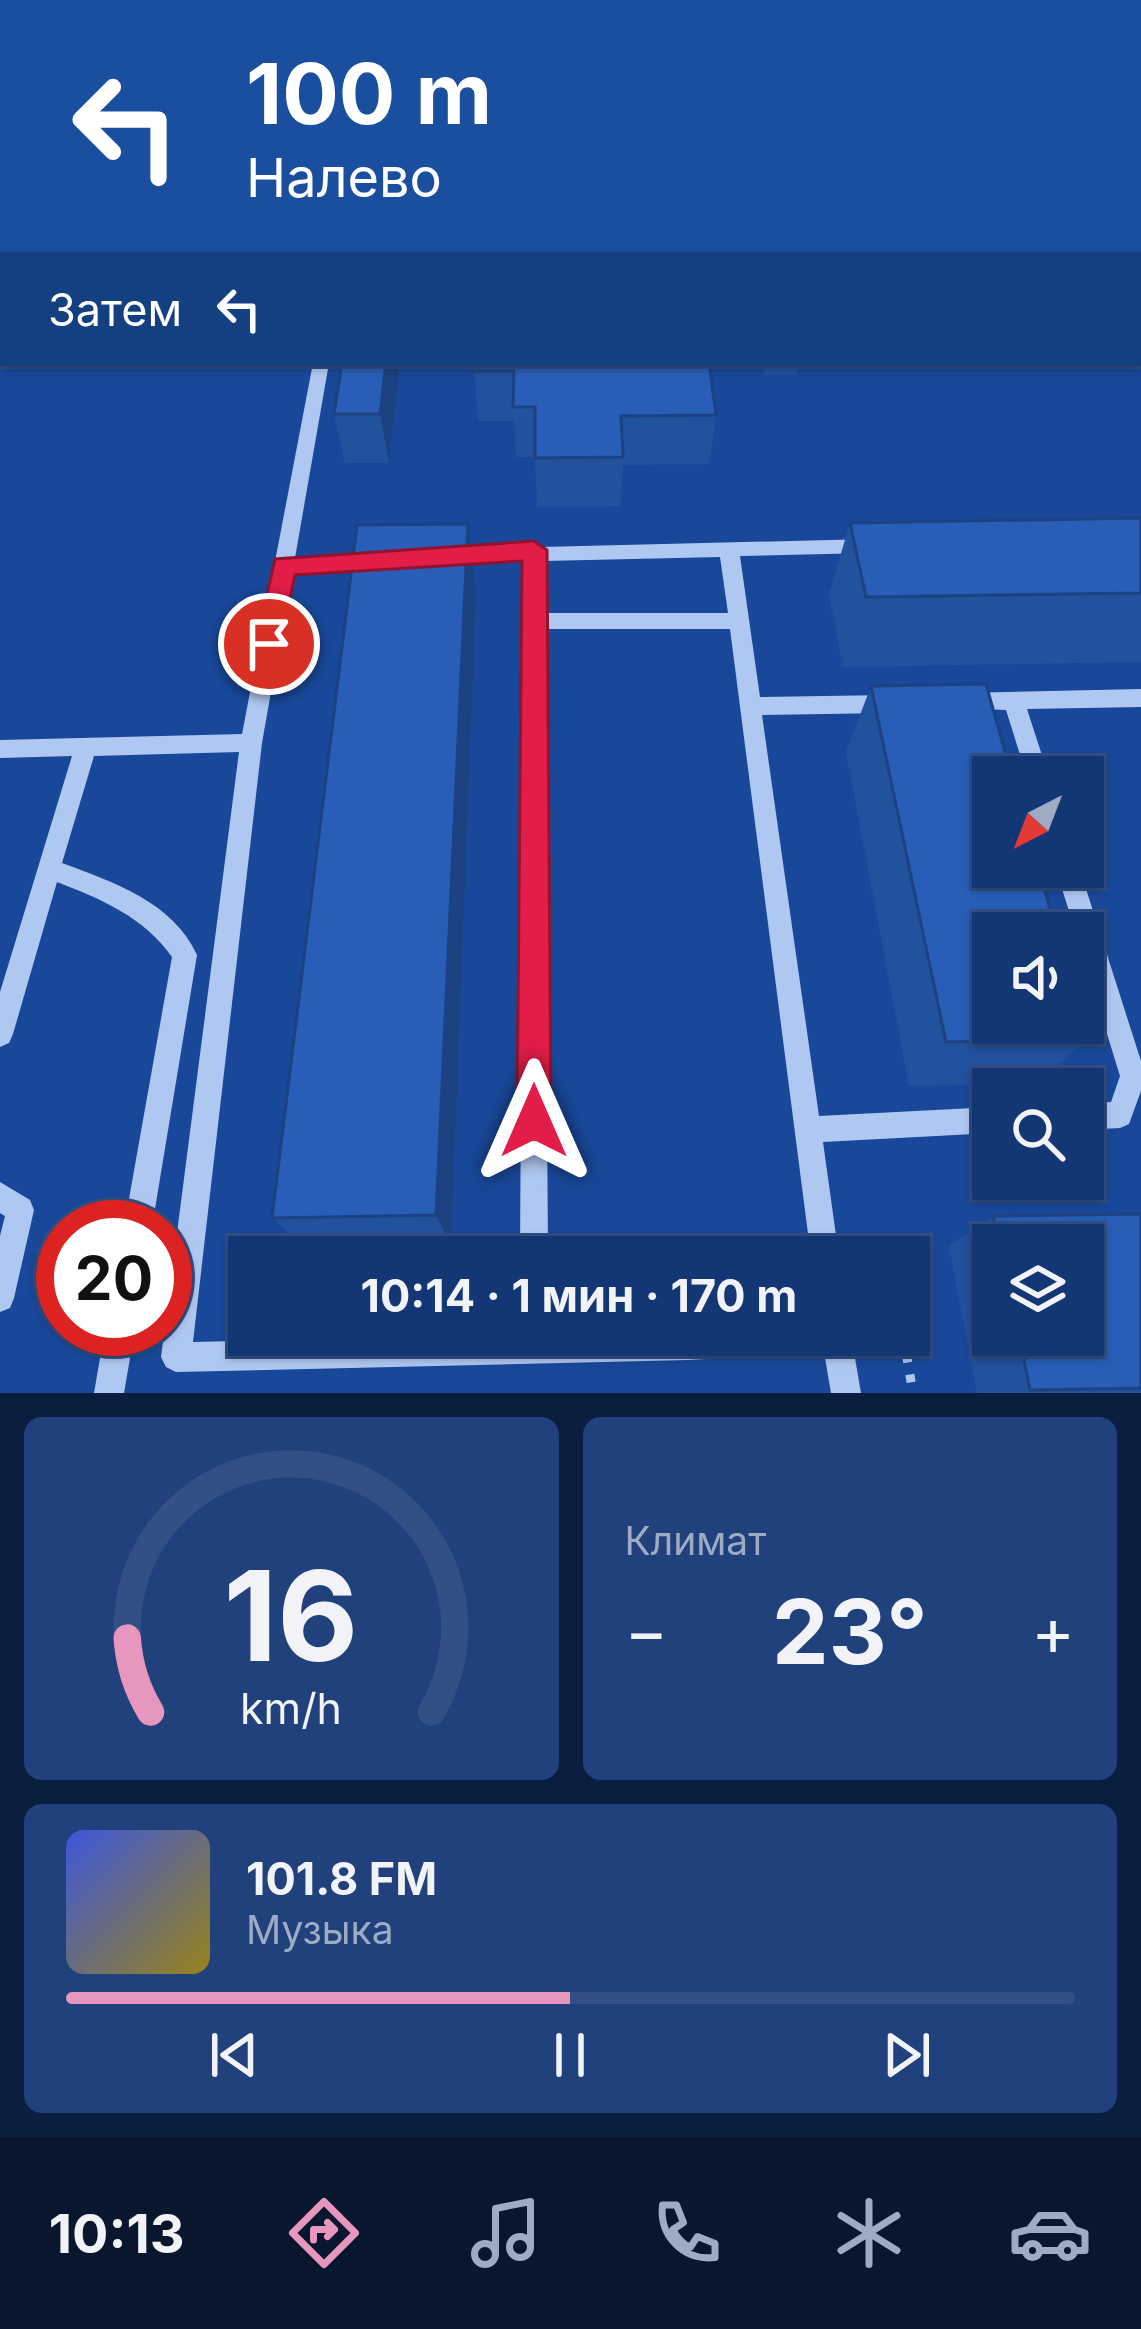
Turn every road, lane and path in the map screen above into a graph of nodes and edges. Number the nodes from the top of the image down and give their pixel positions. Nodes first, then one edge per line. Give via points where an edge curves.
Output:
1 (320, 366) edge
2 (889, 546) edge
3 (729, 548) junction
4 (534, 550) junction
5 (420, 557) edge
6 (398, 559) edge
7 (284, 566) junction
8 (534, 621) junction
9 (738, 622) junction
10 (1141, 698) edge
11 (1014, 701) junction
12 (948, 703) edge
13 (904, 704) edge
14 (750, 706) junction
15 (251, 743) junction
16 (85, 748) junction
17 (0, 749) edge
18 (1031, 756) edge
19 (50, 868) junction
20 (1073, 888) edge
21 (0, 1034) edge
22 (1130, 1116) edge
23 (972, 1121) edge
24 (808, 1130) junction
25 (0, 1196) edge
26 (143, 1200) edge
27 (534, 1236) edge
28 (822, 1236) edge
29 (0, 1298) edge
30 (228, 1355) edge
31 (115, 1356) edge
32 (840, 1356) edge
33 (907, 1356) edge
34 (109, 1393) edge
35 (847, 1393) edge
36 (914, 1393) edge

1 - 7 street
2 - 3 street
3 - 4 street
3 - 9 street
4 - 5 street
4 - 8 street
6 - 7 street
7 - 15 street
8 - 9 street
8 - 27 street
9 - 14 street
10 - 11 street
11 - 12 street
11 - 18 street
13 - 14 street
14 - 24 street
15 - 16 street
15 - 30 street via 176,1357
16 - 17 street
16 - 19 street
19 - 21 street
19 - 26 street via 151,913 185,955
20 - 22 street via 1132,1076
23 - 24 street
24 - 28 street
25 - 29 street via 20,1210
31 - 34 street
32 - 35 street
33 - 36 path

